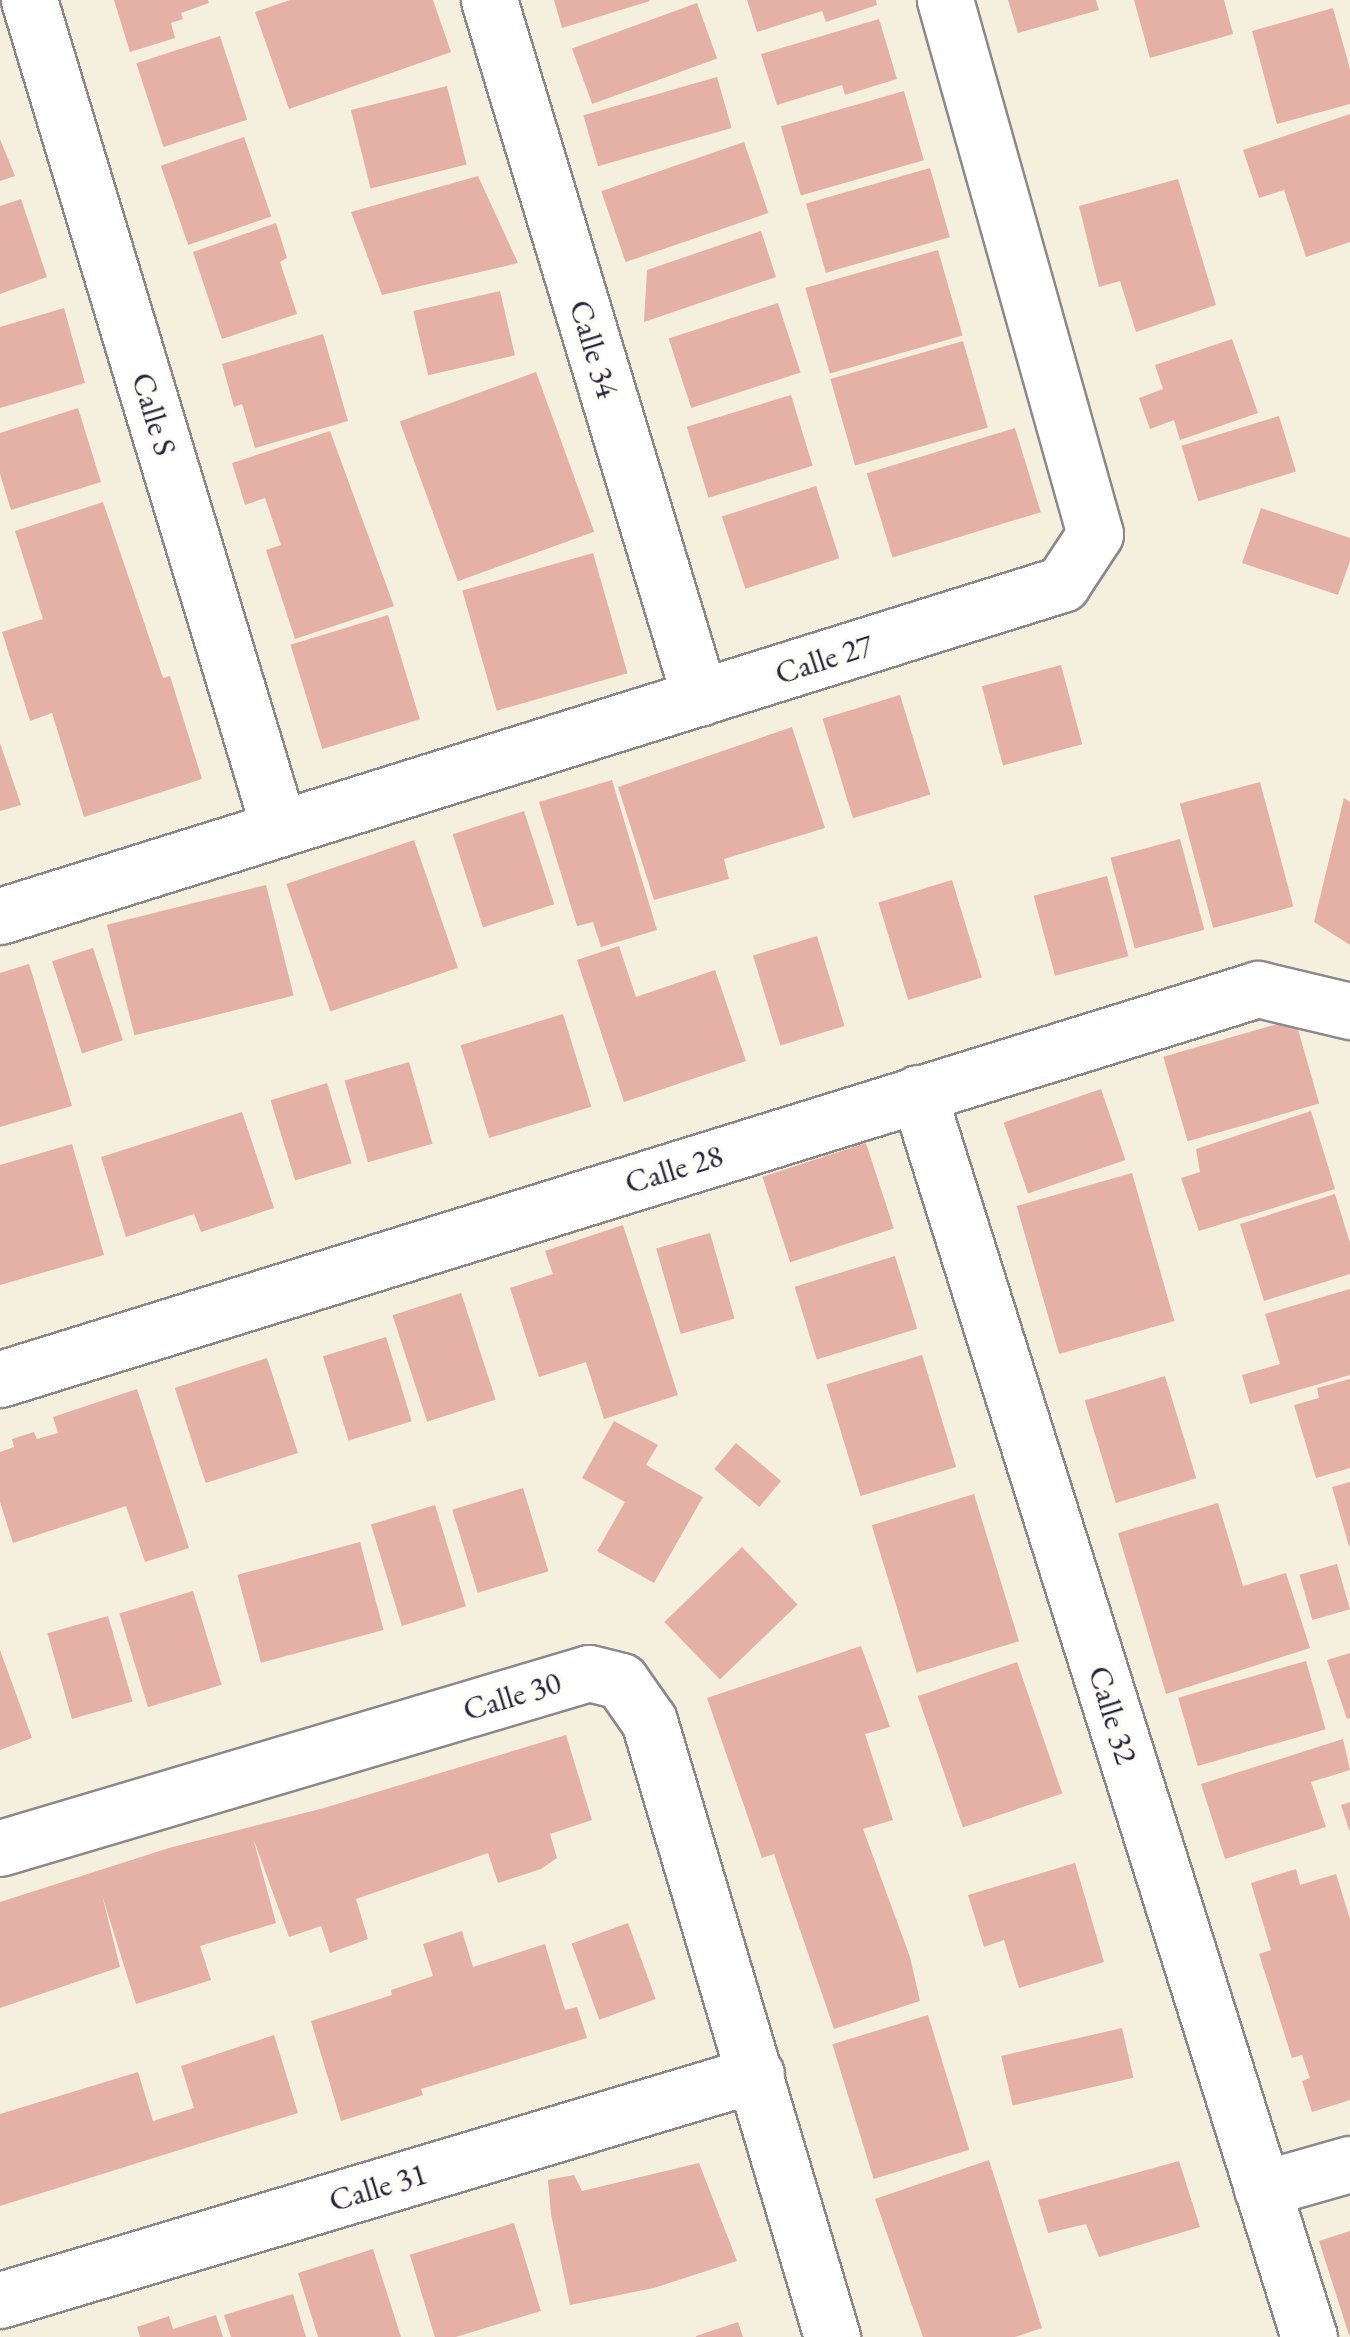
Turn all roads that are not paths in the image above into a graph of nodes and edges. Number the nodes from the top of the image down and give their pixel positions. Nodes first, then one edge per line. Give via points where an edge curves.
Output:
1 (29, 0) edge
2 (489, 0) edge
3 (945, 0) edge
4 (700, 698) junction
5 (279, 828) junction
6 (0, 916) edge
7 (1350, 1011) edge
8 (918, 1093) junction
9 (0, 1380) edge
10 (0, 1848) edge
11 (756, 2074) junction
12 (1350, 2164) edge
13 (1262, 2189) junction
14 (0, 2300) edge
15 (832, 2337) edge
16 (1309, 2337) edge

1 - 5 street, Calle S
2 - 4 street, Calle 34
3 - 4 street, Calle 27 via 1095,534 1062,584
4 - 5 street, Calle 27
5 - 6 street, Calle 27
7 - 8 street, Calle 28 via 1258,990
8 - 9 street, Calle 28
8 - 13 street, Calle 32
10 - 11 street, Calle 30 via 589,1673 621,1681 649,1721
11 - 14 street, Calle 31
11 - 15 street, Calle 30
12 - 13 street
13 - 16 street, Calle 32

